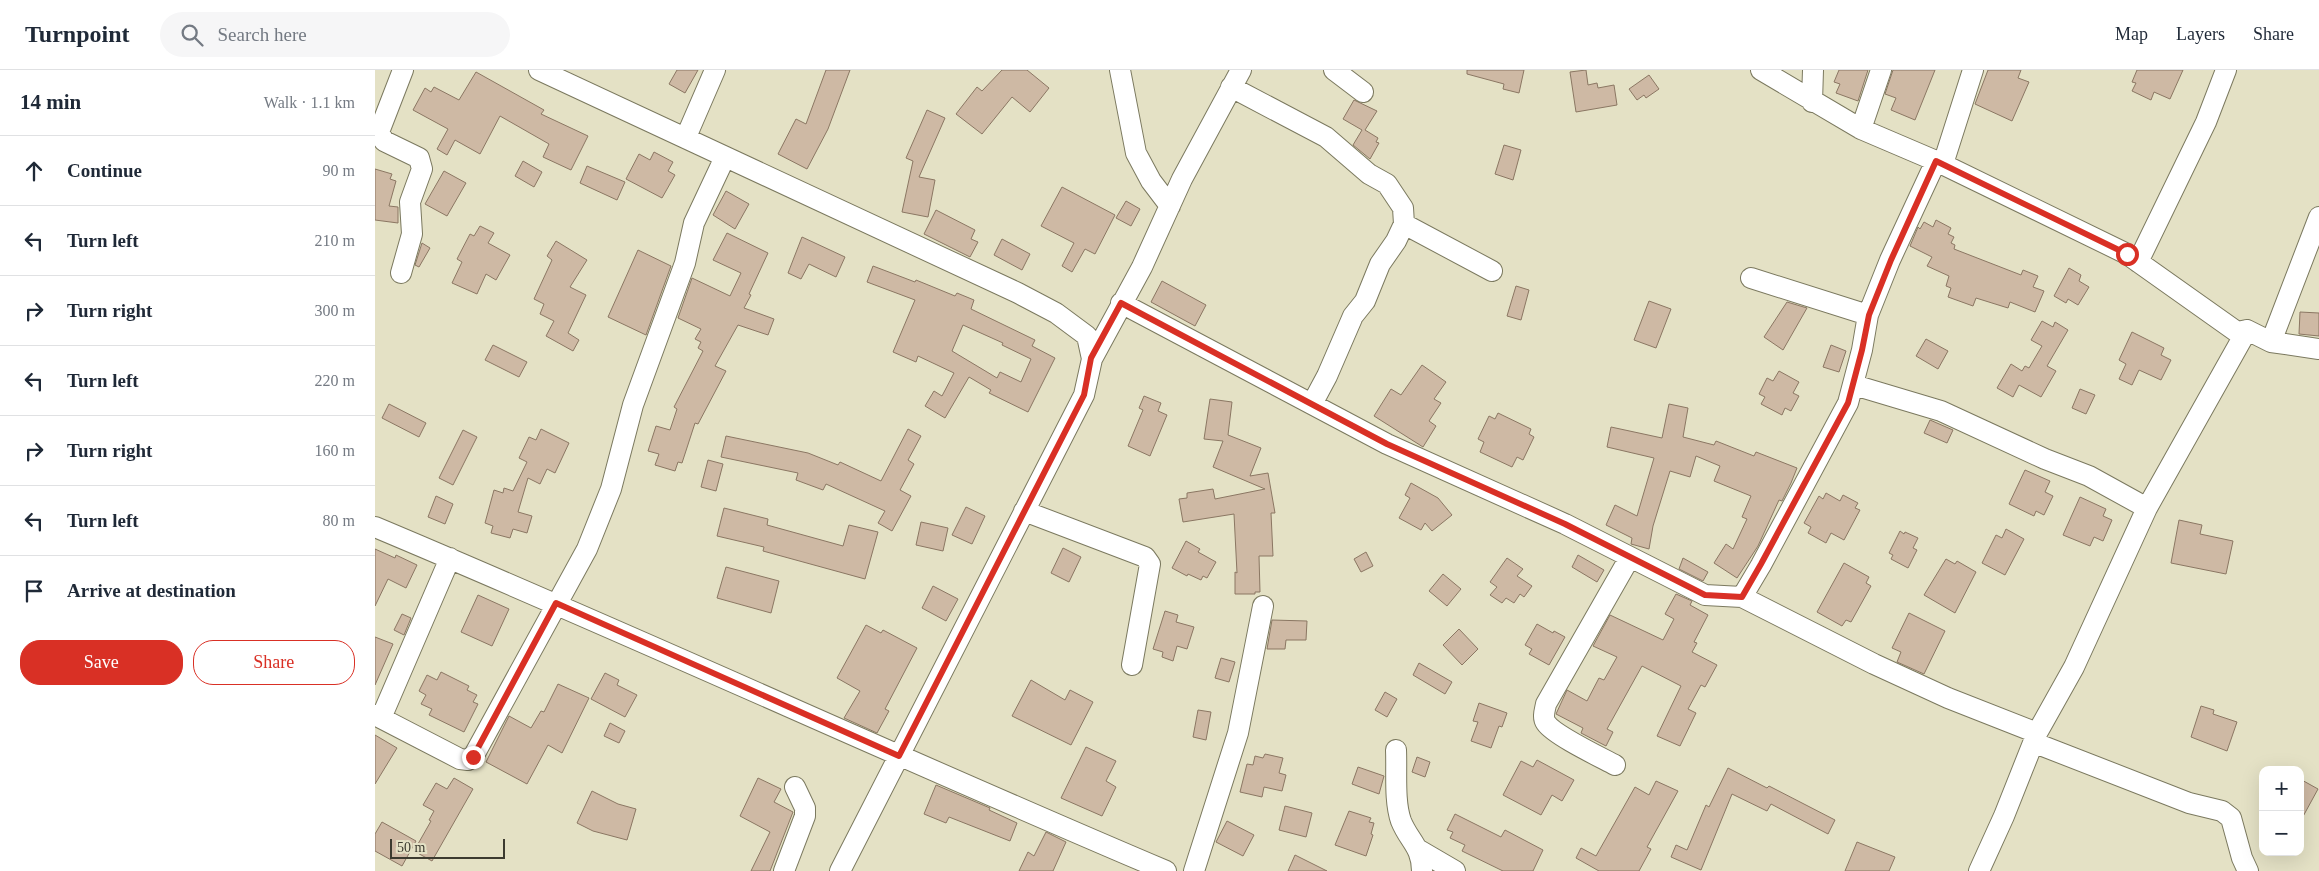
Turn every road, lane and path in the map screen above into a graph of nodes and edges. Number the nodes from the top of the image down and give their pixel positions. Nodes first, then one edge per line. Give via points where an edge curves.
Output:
1 (403, 70) edge
2 (539, 70) edge
3 (715, 70) edge
4 (1120, 70) edge
5 (1334, 70) edge
6 (1761, 70) edge
7 (1813, 70) edge
8 (1881, 70) edge
9 (1973, 70) edge
10 (2226, 70) edge
11 (1236, 79) edge
12 (1363, 92) dead end
13 (1812, 102) junction
14 (1861, 129) junction
15 (686, 137) junction
16 (725, 157) junction
17 (1939, 163) junction
18 (1170, 206) junction
19 (2319, 217) edge
20 (1404, 224) junction
21 (2137, 262) junction
22 (1492, 271) dead end
23 (401, 273) dead end
24 (1751, 278) dead end
25 (1121, 303) junction
26 (1869, 315) junction
27 (2247, 330) junction
28 (2271, 342) junction
29 (2319, 350) edge
30 (1091, 358) junction
31 (1854, 385) junction
32 (1312, 404) junction
33 (2147, 508) junction
34 (1024, 511) junction
35 (375, 527) edge
36 (1630, 557) junction
37 (450, 558) junction
38 (1742, 597) junction
39 (556, 603) junction
40 (1263, 606) dead end
41 (1132, 665) dead end
42 (378, 717) edge
43 (2036, 738) junction
44 (1396, 750) dead end
45 (899, 756) junction
46 (1615, 765) dead end
47 (795, 787) dead end
48 (1419, 850) junction
49 (784, 871) edge
50 (840, 871) edge
51 (1166, 871) edge
52 (1194, 871) edge
53 (1422, 871) edge
54 (1455, 871) edge
55 (1979, 871) edge
56 (2248, 871) edge

1 - 23 street via 379,132 384,141 422,162 410,202 412,234
2 - 15 street
3 - 15 street
4 - 18 street via 1136,153
5 - 12 street
6 - 13 street
7 - 13 street
8 - 14 street
9 - 17 street
10 - 21 street via 2206,122
11 - 18 street
11 - 20 street via 1325,137 1369,174 1387,184 1403,208
13 - 14 street
14 - 17 street
15 - 16 street
16 - 30 street via 1018,293 1087,336
16 - 39 street via 694,223 685,263 633,405 611,489 587,550
17 - 21 street via 2127,254
17 - 26 street via 1891,260
18 - 25 street via 1142,267
19 - 28 street
20 - 22 street
20 - 32 street via 1380,264 1365,301 1353,316
21 - 27 street via 2237,332
24 - 26 street
25 - 30 street
25 - 32 street
26 - 31 street
27 - 28 street
27 - 33 street
28 - 29 street
30 - 34 street via 1084,395
31 - 33 street via 1941,411 2089,476
31 - 38 street via 1834,432
32 - 36 street via 1387,444 1565,524
33 - 43 street
34 - 41 street via 1149,560
34 - 45 street
35 - 37 street
36 - 38 street via 1705,595
36 - 46 street via 1546,704 1543,717 1555,731
37 - 39 street
37 - 42 street
38 - 43 street
39 - 42 street via 473,757 460,759
39 - 45 street
40 - 52 street via 1238,733
43 - 55 street
43 - 56 street via 2189,803 2222,811 2231,818 2241,858
44 - 48 street via 1397,804 1401,822
45 - 50 street
45 - 51 street
47 - 49 street via 805,808 805,816
48 - 53 street
48 - 54 street

